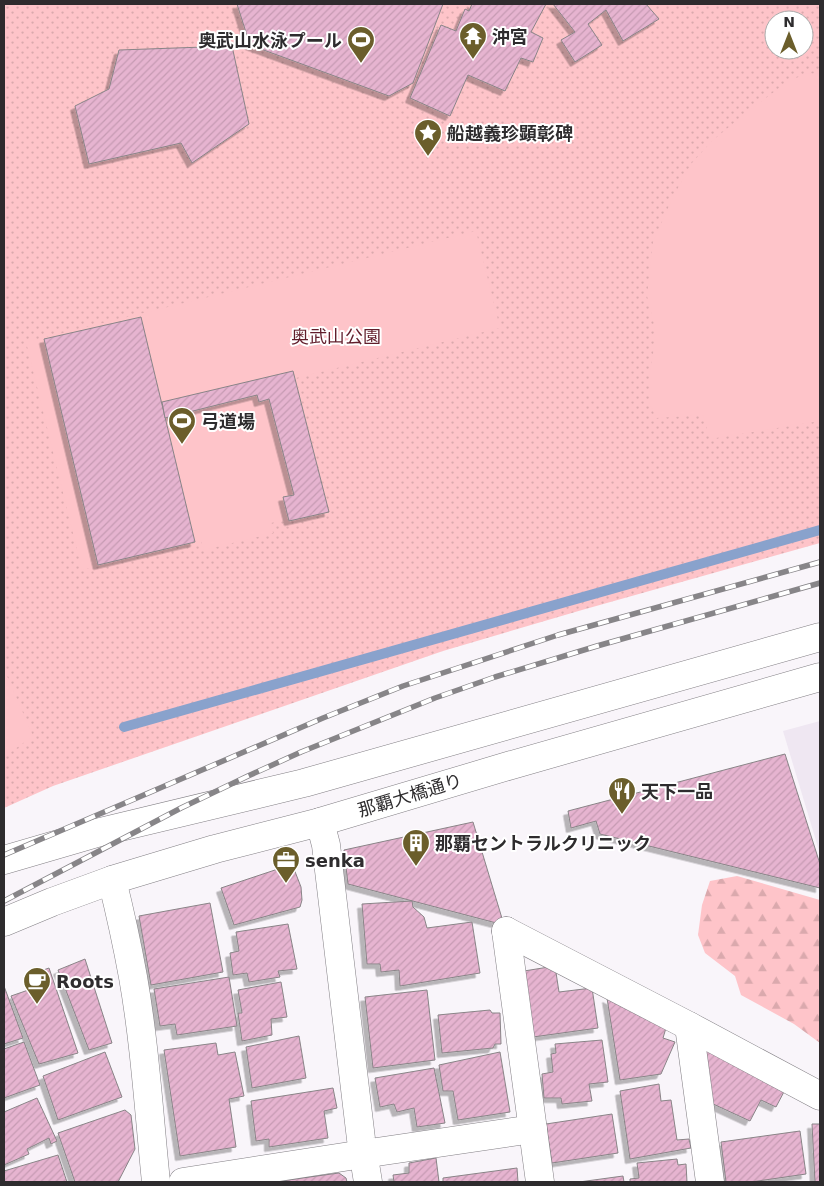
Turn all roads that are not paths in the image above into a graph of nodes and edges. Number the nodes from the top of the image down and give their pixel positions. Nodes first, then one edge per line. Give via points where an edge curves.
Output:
1 (820, 637) edge
2 (820, 677) edge
3 (320, 822) junction
4 (4, 860) edge
5 (112, 880) junction
6 (4, 922) edge
7 (689, 1026) junction
8 (820, 1096) edge
9 (533, 1129) junction
10 (363, 1154) junction
11 (156, 1182) edge
12 (183, 1182) edge
13 (368, 1182) edge
14 (540, 1182) edge
15 (710, 1182) edge

1 - 4 street via 304,783 100,832
2 - 3 street, 那覇大橋通り
3 - 5 street, 那覇大橋通り
3 - 10 street via 326,845
5 - 6 street, 那覇大橋通り
5 - 11 street via 133,979
7 - 8 street
7 - 9 street via 506,931
7 - 15 street
9 - 10 street
9 - 14 street
10 - 12 street
10 - 13 street

